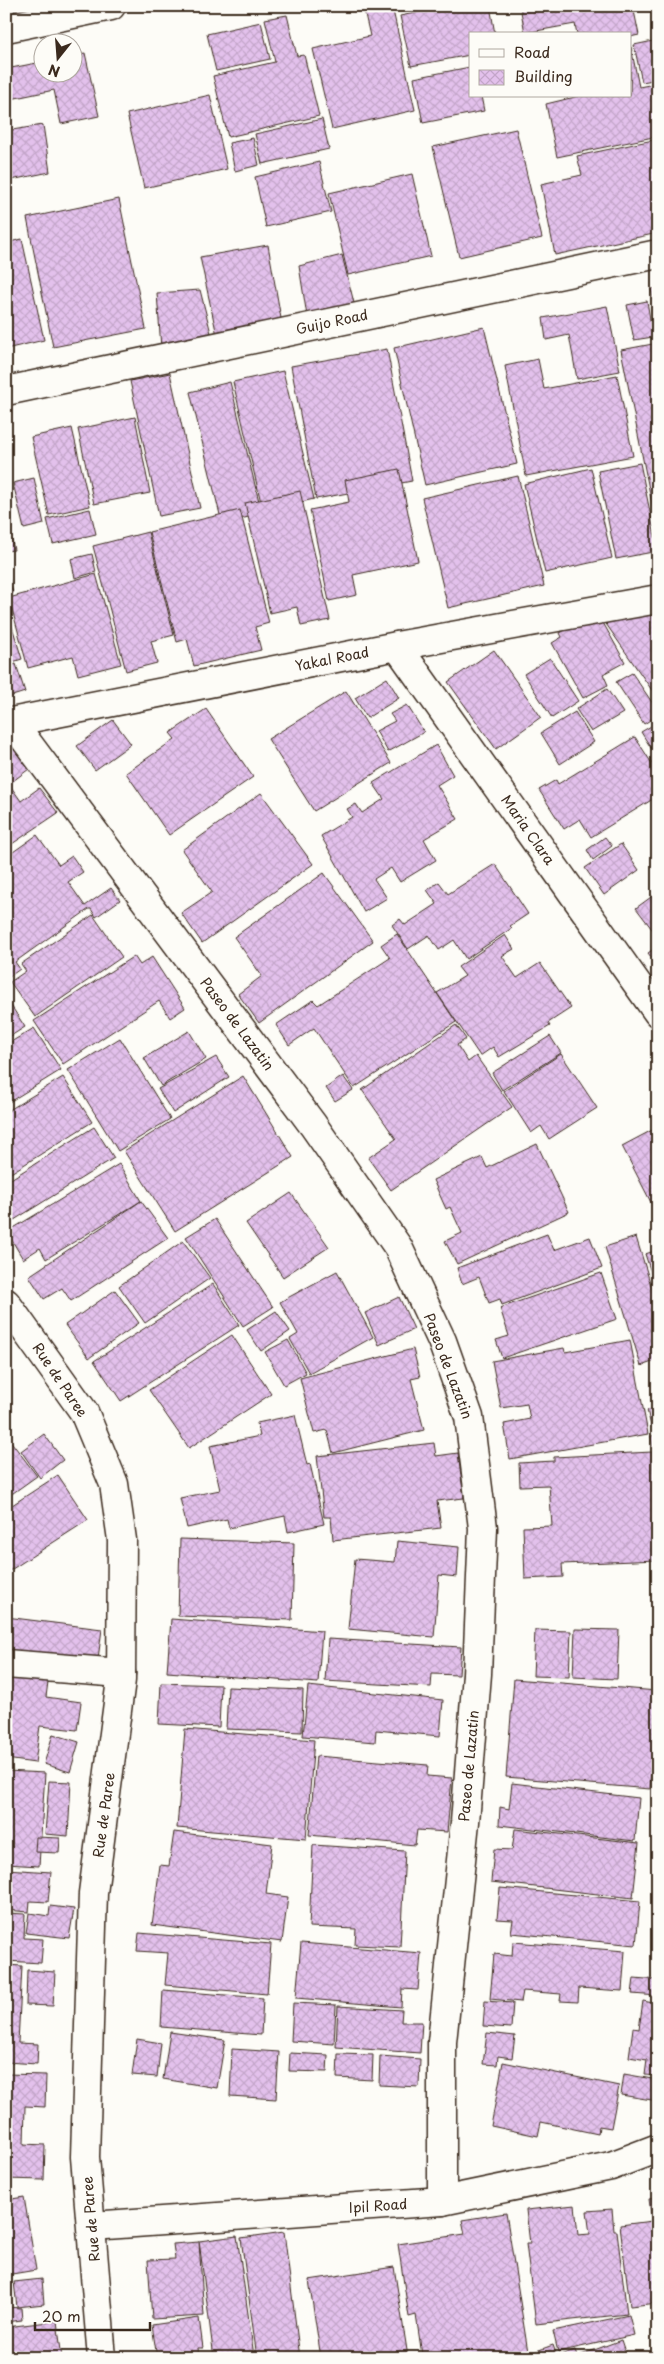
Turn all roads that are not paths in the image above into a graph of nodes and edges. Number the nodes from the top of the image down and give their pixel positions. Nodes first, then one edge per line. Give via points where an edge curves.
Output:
1 (111, 6) edge
2 (6, 28) edge
3 (658, 254) edge
4 (6, 390) edge
5 (658, 599) edge
6 (398, 646) junction
7 (9, 722) edge
8 (658, 1013) edge
9 (6, 1303) edge
10 (6, 1664) edge
11 (120, 1673) junction
12 (658, 2148) edge
13 (442, 2201) junction
14 (92, 2226) junction
15 (102, 2358) edge

1 - 2 street
3 - 4 street, Guijo Road
5 - 6 street, Yakal Road
6 - 7 street, Yakal Road
6 - 8 street, Maria Clara
7 - 13 street, Paseo de Lazatin via 313,1125 398,1247 442,1341 470,1417 484,1528 465,1822 442,2042
9 - 11 street, Rue de Paree via 84,1412 114,1484 122,1540
10 - 11 street
11 - 14 street, Rue de Paree via 116,1730 93,1893 85,2157
12 - 13 street, Ipil Road via 611,2166
13 - 14 street, Ipil Road
14 - 15 street, Rue de Paree

